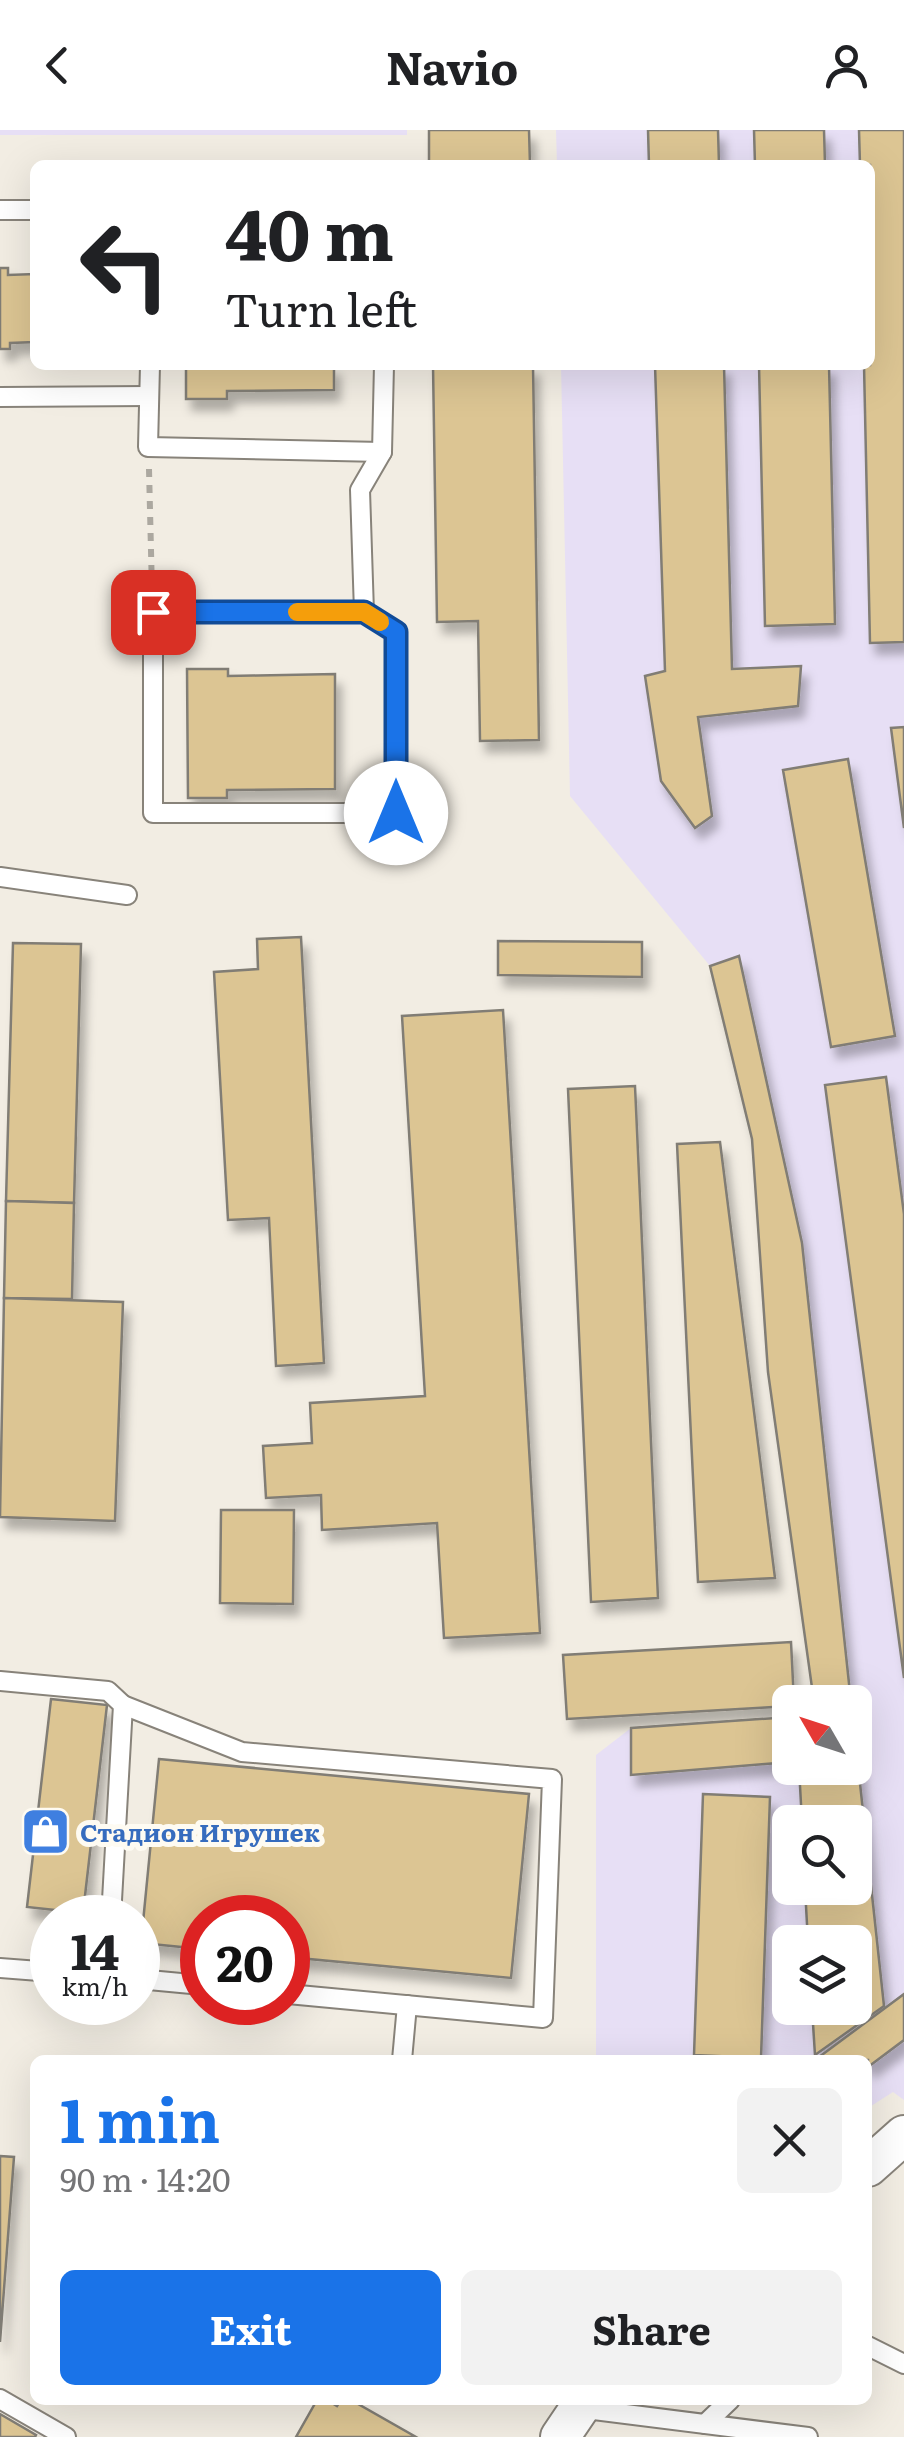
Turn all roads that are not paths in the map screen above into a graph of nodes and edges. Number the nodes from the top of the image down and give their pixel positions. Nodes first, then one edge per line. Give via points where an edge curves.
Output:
1 (0, 210) edge
2 (30, 210) edge
3 (150, 370) edge
4 (384, 370) edge
5 (149, 396) junction
6 (0, 397) edge
7 (382, 452) junction
8 (364, 612) junction
9 (0, 877) edge
10 (127, 895) dead end
11 (0, 1681) edge
12 (123, 1705) junction
13 (112, 1895) edge
14 (0, 1968) edge
15 (30, 1970) edge
16 (310, 1996) edge
17 (406, 2005) junction
18 (402, 2055) edge
19 (904, 2136) edge
20 (872, 2164) edge
21 (872, 2348) edge
22 (904, 2364) edge
23 (0, 2400) edge
24 (725, 2405) edge
25 (572, 2411) edge
26 (705, 2424) junction
27 (66, 2437) edge
28 (808, 2437) edge

1 - 2 lane
3 - 5 lane
4 - 7 lane
5 - 6 lane
5 - 7 lane via 148,447
7 - 8 lane via 360,490
8 - 8 lane via 396,632 396,813 152,813 153,612
9 - 10 lane
11 - 12 lane via 108,1691
12 - 13 lane
12 - 17 lane via 242,1752 552,1779 543,2018
14 - 15 lane
16 - 17 lane
17 - 18 lane
19 - 20 street
21 - 22 lane
23 - 27 lane
24 - 26 lane
25 - 26 lane
26 - 28 lane

